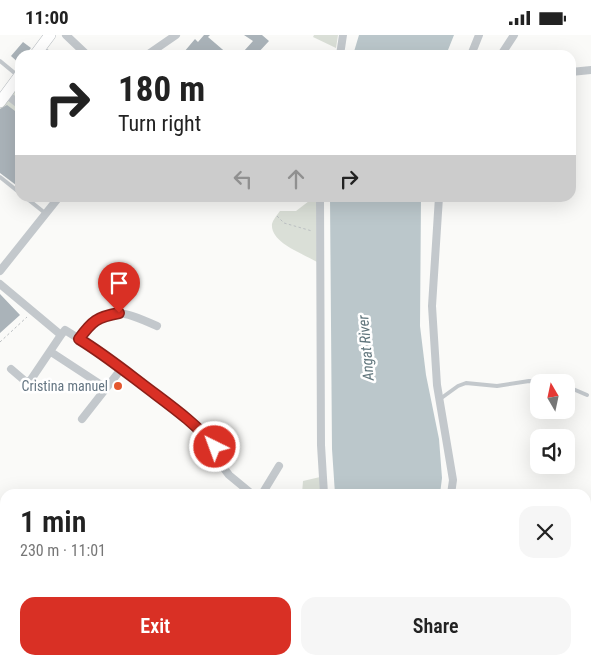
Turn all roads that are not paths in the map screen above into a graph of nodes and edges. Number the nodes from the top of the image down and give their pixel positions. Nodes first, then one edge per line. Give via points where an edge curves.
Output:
1 (50, 35) edge
2 (66, 35) edge
3 (176, 35) edge
4 (343, 35) edge
5 (479, 35) edge
6 (514, 35) edge
7 (39, 50) edge
8 (82, 50) edge
9 (154, 50) edge
10 (341, 50) edge
11 (473, 50) edge
12 (504, 50) edge
13 (0, 61) edge
14 (591, 70) edge
15 (15, 72) edge
16 (576, 72) edge
17 (15, 81) edge
18 (3, 98) edge
19 (15, 103) edge
20 (0, 177) edge
21 (15, 189) edge
22 (55, 202) edge
23 (320, 202) edge
24 (439, 202) edge
25 (32, 203) edge
26 (46, 215) junction
27 (0, 271) edge
28 (0, 284) edge
29 (157, 326) dead end
30 (62, 335) junction
31 (79, 339) junction
32 (51, 351) junction
33 (122, 368) junction
34 (11, 369) dead end
35 (530, 381) edge
36 (106, 388) junction
37 (575, 390) edge
38 (587, 395) dead end
39 (440, 399) junction
40 (82, 419) dead end
41 (279, 466) dead end
42 (246, 489) edge
43 (265, 489) edge
44 (324, 489) edge
45 (452, 489) edge

1 - 7 main road
2 - 8 street
3 - 9 street
4 - 10 street
5 - 11 street
6 - 12 street
13 - 15 lane
14 - 16 street
17 - 18 main road
18 - 19 street
20 - 21 lane
22 - 26 street
23 - 44 street
24 - 39 street via 432,306
25 - 26 lane
26 - 27 street
28 - 30 street
29 - 31 street via 119,313 101,316
30 - 31 street via 66,330
30 - 32 street
31 - 33 street
32 - 34 street via 30,381 25,381
32 - 36 street
33 - 36 street
33 - 42 street via 205,435 229,475
35 - 39 lane via 497,386 466,383
36 - 40 street
37 - 38 lane
39 - 45 street
41 - 43 street

